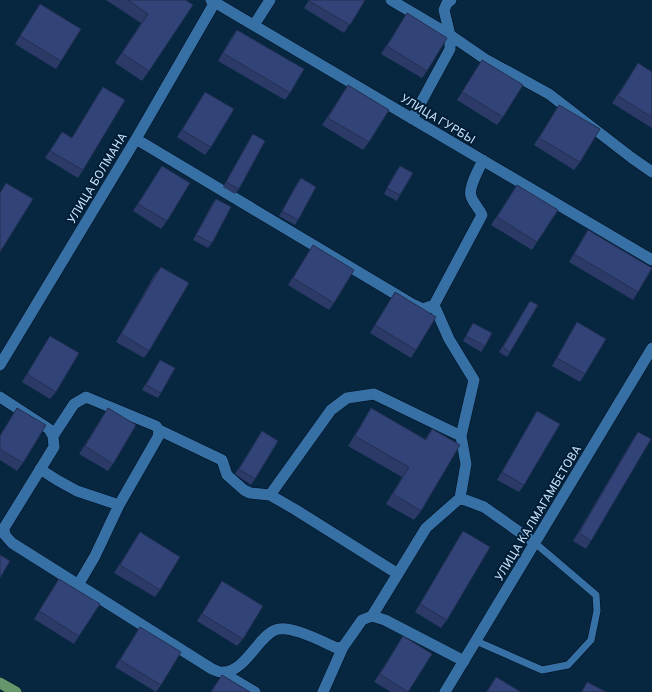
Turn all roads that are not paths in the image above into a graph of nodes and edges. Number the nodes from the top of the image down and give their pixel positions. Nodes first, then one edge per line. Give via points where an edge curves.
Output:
1 (270, 0) edge
2 (392, 0) edge
3 (450, 0) edge
4 (213, 1) edge
5 (254, 25) junction
6 (450, 35) junction
7 (412, 118) junction
8 (136, 139) junction
9 (483, 160) junction
10 (652, 172) edge
11 (652, 260) edge
12 (434, 305) junction
13 (652, 348) edge
14 (0, 365) edge
15 (0, 397) edge
16 (159, 430) junction
17 (53, 436) junction
18 (460, 436) junction
19 (40, 469) junction
20 (270, 495) junction
21 (460, 498) junction
22 (119, 505) junction
23 (535, 543) junction
24 (398, 574) junction
25 (78, 584) junction
26 (372, 616) junction
27 (476, 641) junction
28 (343, 647) junction
29 (464, 661) junction
30 (223, 672) junction
31 (0, 683) edge
32 (16, 692) edge
33 (255, 692) edge
34 (323, 692) edge
35 (445, 692) edge

1 - 5 street
2 - 6 street
3 - 6 street via 444,10
4 - 5 street, УЛИЦА ГУРБЫ
4 - 8 street, УЛИЦА БОЛМАНА
5 - 7 street, УЛИЦА ГУРБЫ
6 - 7 street via 450,49
6 - 10 street via 485,58 550,94
7 - 9 street, УЛИЦА ГУРБЫ
8 - 12 street via 412,304 423,309
8 - 14 street, УЛИЦА БОЛМАНА
9 - 11 street, УЛИЦА ГУРБЫ
9 - 12 street via 470,190 471,197 482,215
12 - 18 street via 449,339 474,380
13 - 23 street, УЛИЦА КАЛМАГАМБЕТОВА
15 - 17 street via 48,429
16 - 17 street via 156,426 86,397 74,404
16 - 20 street via 222,460 227,475 244,490
16 - 22 street
17 - 19 street via 54,447
18 - 20 street via 374,394 347,398 331,410
18 - 21 street via 466,464
19 - 22 street via 77,491
19 - 25 street via 4,528 5,536 12,543
20 - 24 street
21 - 23 street via 484,507
21 - 24 street via 426,528
22 - 25 street via 95,556
23 - 27 street, УЛИЦА КАЛМАГАМБЕТОВА
23 - 27 lane via 596,595 597,611 591,640 568,665 542,670
24 - 26 street
25 - 30 street via 212,669
26 - 28 street via 362,620
26 - 29 street via 385,620
27 - 29 street, УЛИЦА КАЛМАГАМБЕТОВА
28 - 30 street via 337,648 292,629 276,630 242,663 232,670
28 - 34 street
29 - 35 street, УЛИЦА КАЛМАГАМБЕТОВА
30 - 33 street
31 - 32 main road

